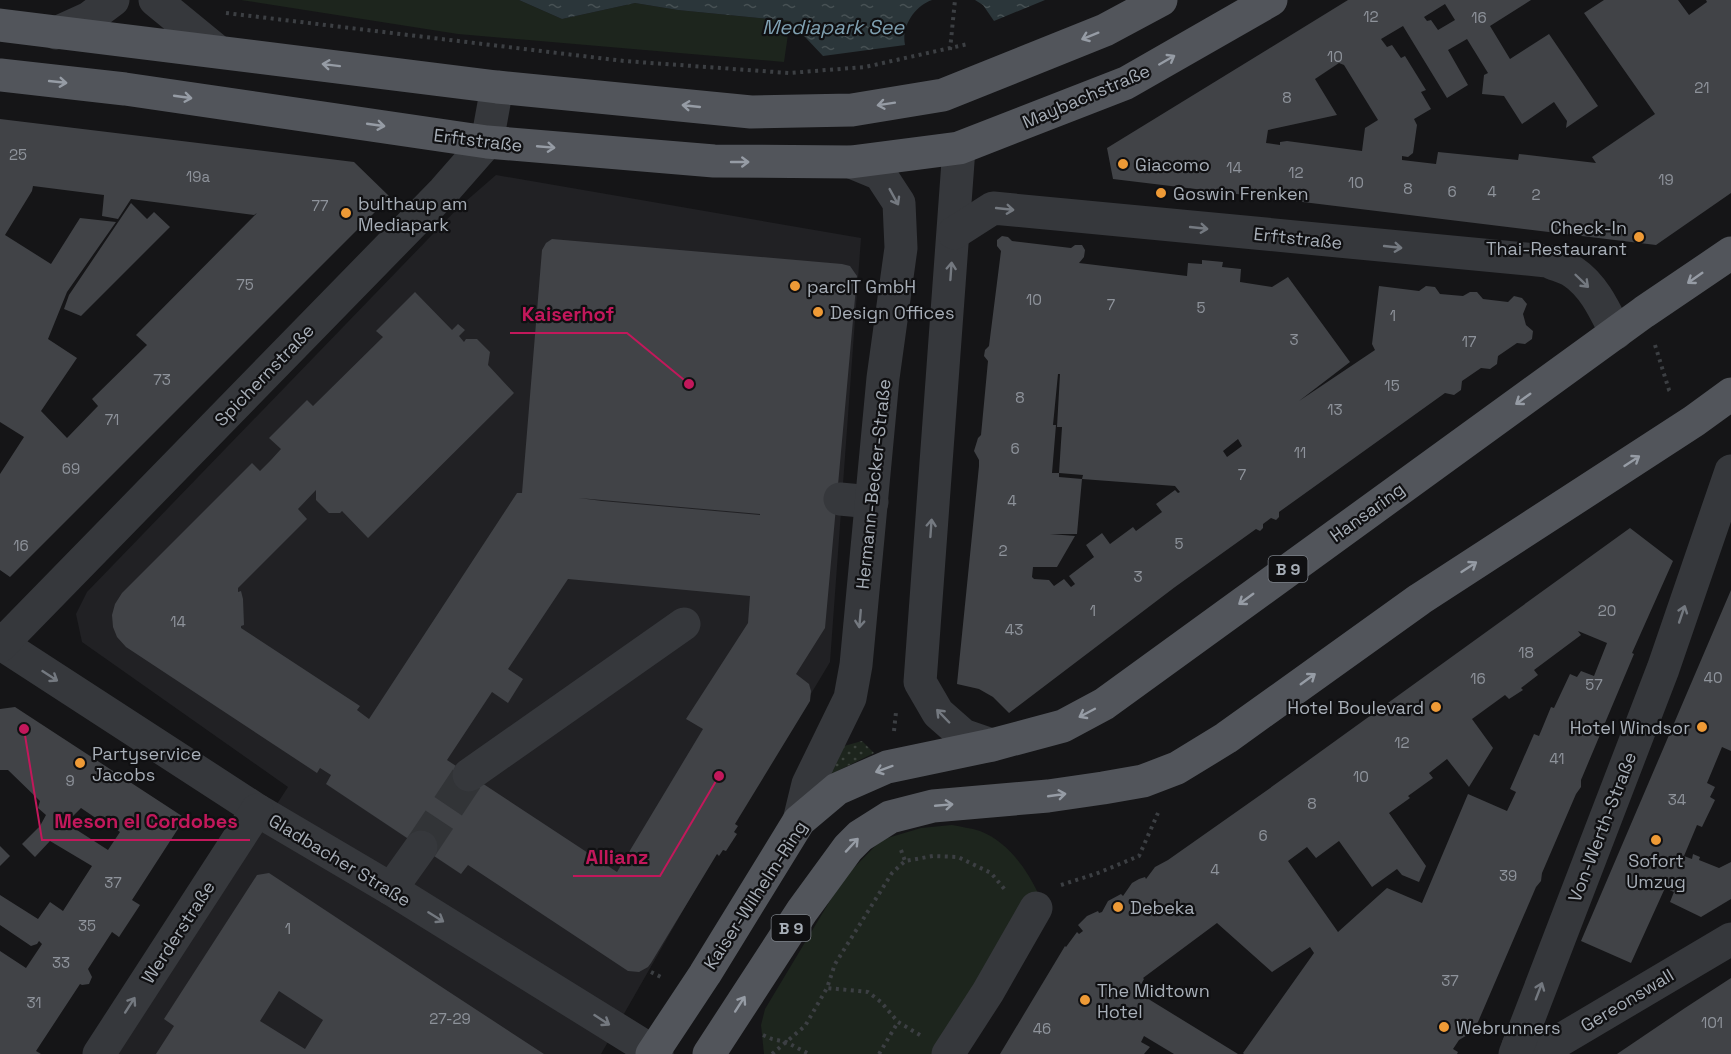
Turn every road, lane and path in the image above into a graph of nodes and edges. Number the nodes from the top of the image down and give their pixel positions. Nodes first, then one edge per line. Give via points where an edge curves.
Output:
1 (113, 0) edge
2 (155, 0) edge
3 (955, 0) edge
4 (1161, 0) edge
5 (1271, 0) edge
6 (216, 12) dead end
7 (0, 25) edge
8 (56, 33) junction
9 (216, 50) junction
10 (0, 75) edge
11 (497, 87) junction
12 (488, 142) junction
13 (959, 148) junction
14 (851, 162) junction
15 (954, 233) junction
16 (1731, 253) edge
17 (1644, 312) junction
18 (1616, 333) junction
19 (1731, 394) edge
20 (1694, 421) junction
21 (1731, 471) edge
22 (840, 499) dead end
23 (872, 502) junction
24 (684, 624) dead end
25 (0, 645) edge
26 (896, 711) dead end
27 (992, 745) junction
28 (887, 767) junction
29 (470, 775) tunnel mouth
30 (257, 810) junction
31 (799, 821) junction
32 (421, 847) tunnel mouth
33 (1139, 856) dead end
34 (391, 889) junction
35 (1039, 906) junction
36 (1731, 939) edge
37 (827, 988) junction
38 (898, 1022) junction
39 (1515, 1051) edge
40 (654, 1053) edge
41 (949, 1053) edge
42 (99, 1054) edge
43 (709, 1054) edge
44 (772, 1054) edge
45 (879, 1054) edge

1 - 8 street via 89,18
2 - 9 street
3 - 6 path via 950,50 865,67 789,73 624,61
4 -> 11 main road via 1105,30 943,95 852,110 751,112
13 -> 5 main road, Maybachstraße via 1126,83
7 - 8 main road
8 - 9 main road
11 -> 9 main road
10 -> 12 main road, Erftstraße via 125,89
11 - 12 street
12 -> 14 main road, Erftstraße via 714,161
12 - 25 street, Spichernstraße
13 - 14 main road, Erftstraße
13 - 15 street
14 -> 23 street, Hermann-Becker-Straße via 880,174 899,203 901,248 883,378
15 -> 18 street, Erftstraße via 993,208 1547,261 1572,272 1589,287
27 -> 15 street via 963,735 938,713 920,682
16 -> 17 main road, Hansaring / B 9
17 - 18 main road, Hansaring / B 9
17 - 20 path via 1669,390
18 -> 27 main road, Hansaring / B 9 via 1104,704 1063,726
19 - 20 main road, B 9
43 -> 20 main road, B 9 via 802,911 860,836 890,817 933,806 1048,796 1143,781 1177,768 1226,738 1420,599
39 -> 21 street, Von-Werth-Straße via 1663,669
22 - 23 street
23 -> 31 street, Hermann-Becker-Straße via 850,698 808,784
24 - 29 street
25 -> 30 street, Gladbacher Straße
26 - 28 path
27 - 28 main road, Kaiser-Wilhelm-Ring / B 9
28 -> 31 main road, Kaiser-Wilhelm-Ring / B 9 via 837,789
30 - 34 street, Gladbacher Straße
42 -> 30 street, Werderstraße
31 - 40 main road, Kaiser-Wilhelm-Ring / B 9
32 - 34 street
33 - 35 path via 1062,884
34 -> 40 street, Gladbacher Straße
35 - 37 path via 991,873 958,857 905,861 892,873 835,964
35 - 41 street
36 - 39 street, Gereonswall via 1552,1045
37 - 38 path via 868,993
37 - 44 path via 805,1026
38 - 41 path
38 - 45 path

